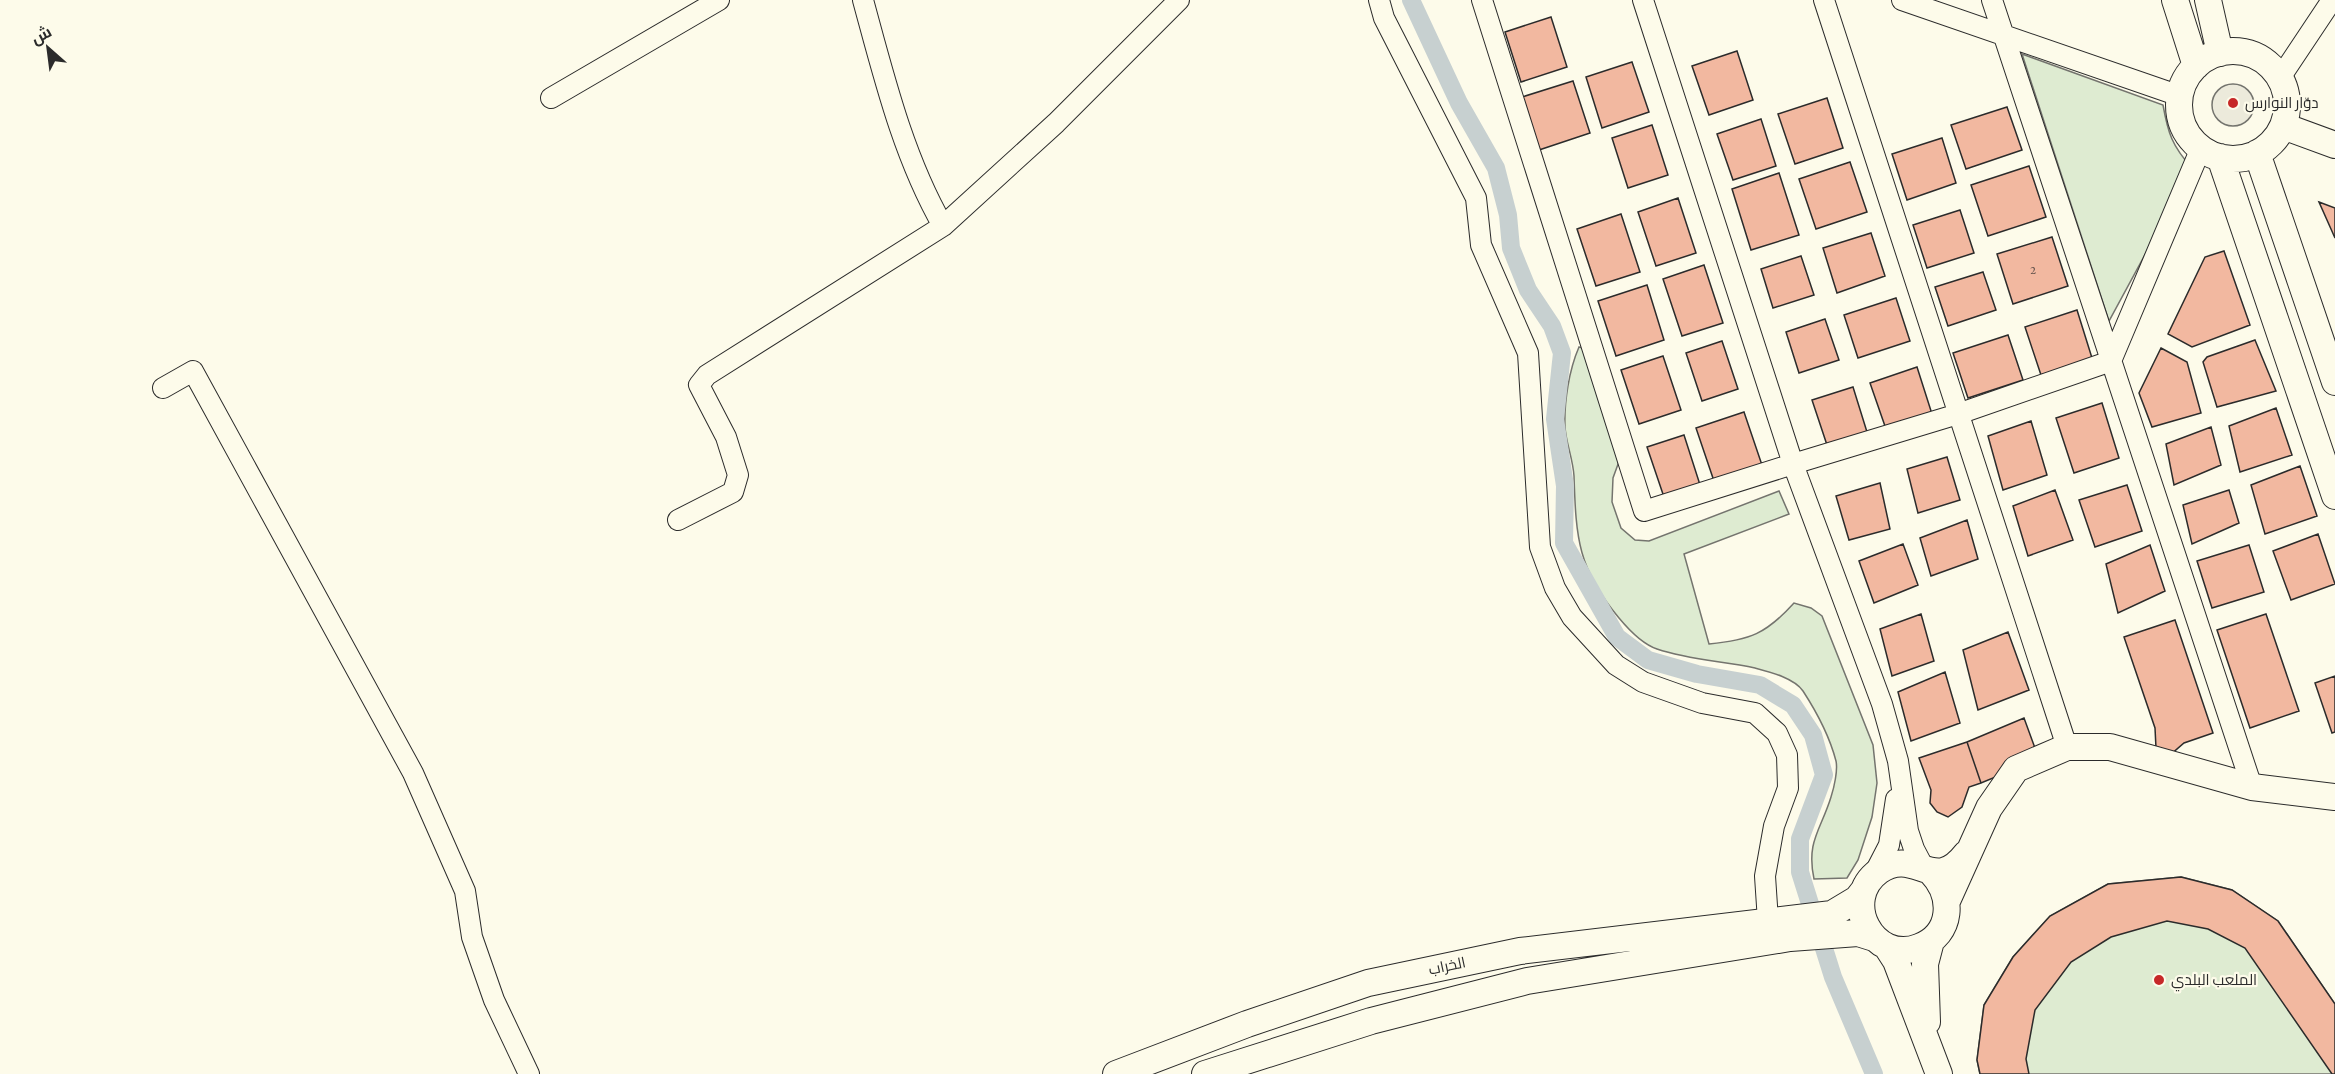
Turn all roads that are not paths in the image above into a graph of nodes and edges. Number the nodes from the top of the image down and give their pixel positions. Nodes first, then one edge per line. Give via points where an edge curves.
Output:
1 (719, 0) edge
2 (863, 0) edge
3 (1179, 0) edge
4 (1379, 0) edge
5 (1482, 0) edge
6 (1642, 0) edge
7 (1824, 0) edge
8 (1902, 0) edge
9 (1992, 0) edge
10 (2175, 0) edge
11 (2208, 0) edge
12 (2332, 0) edge
13 (2004, 35) junction
14 (2220, 53) junction
15 (2196, 66) junction
16 (2280, 78) junction
17 (2180, 96) junction
18 (551, 98) dead end
19 (2283, 126) junction
20 (2335, 145) edge
21 (2211, 153) junction
22 (2257, 153) junction
23 (943, 226) junction
24 (2111, 361) junction
25 (2335, 382) edge
26 (163, 388) dead end
27 (1958, 414) junction
28 (1793, 464) junction
29 (2335, 496) edge
30 (678, 520) dead end
31 (2067, 747) junction
32 (1898, 761) junction
33 (2252, 787) junction
34 (2335, 797) edge
35 (1969, 849) junction
36 (1928, 870) junction
37 (1869, 883) junction
38 (1947, 901) junction
39 (1833, 924) junction
40 (1783, 926) junction
41 (1931, 941) junction
42 (1881, 943) junction
43 (1935, 1064) edge
44 (529, 1074) edge
45 (1116, 1074) edge
46 (1205, 1074) edge

1 - 18 street
2 - 23 street via 902,135 926,196
3 - 23 street via 1056,123
4 - 40 street via 1384,18 1476,198 1481,245 1528,353 1540,547 1556,588 1572,617 1616,665 1643,682 1692,699 1755,713 1777,733 1787,754 1788,788 1774,826 1765,876
5 - 28 street via 1644,512
6 - 28 street
7 - 27 street
8 - 13 street
9 - 13 street
10 - 15 main road
11 - 14 main road
12 - 16 street
13 - 17 street
13 - 24 street
14 - 15 main road
14 - 16 main road via 2254,55 2269,64
15 - 17 main road
16 - 19 main road via 2286,93
17 - 21 main road via 2183,125
19 - 20 main road
19 - 22 main road via 2268,146
21 - 22 main road via 2233,159
21 - 24 street
21 - 29 main road
22 - 25 main road
23 - 30 street via 707,375 699,385 726,438 738,475 733,492
24 - 27 street
24 - 33 street
26 - 44 street via 193,371 413,773 465,891 472,937 494,1000
27 - 28 street
27 - 31 street
28 - 32 street via 1882,704
31 - 33 main road via 2110,747
31 - 35 main road via 2016,769 1989,808
32 - 36 street via 1908,831
32 - 37 street via 1889,846
33 - 34 main road
35 - 36 main road via 1948,871
35 - 38 main road
36 - 37 main road via 1909,864 1893,865
36 - 38 main road via 1945,890
37 - 39 main road
37 - 42 main road via 1862,916
38 - 41 main road via 1945,923
39 - 40 main road
39 - 42 main road
40 - 45 main road, الخراب via 1520,951 1368,983
40 - 46 main road via 1527,981 1371,1021
41 - 42 main road via 1913,949
41 - 43 main road via 1925,964 1924,1004
42 - 43 main road via 1896,961

